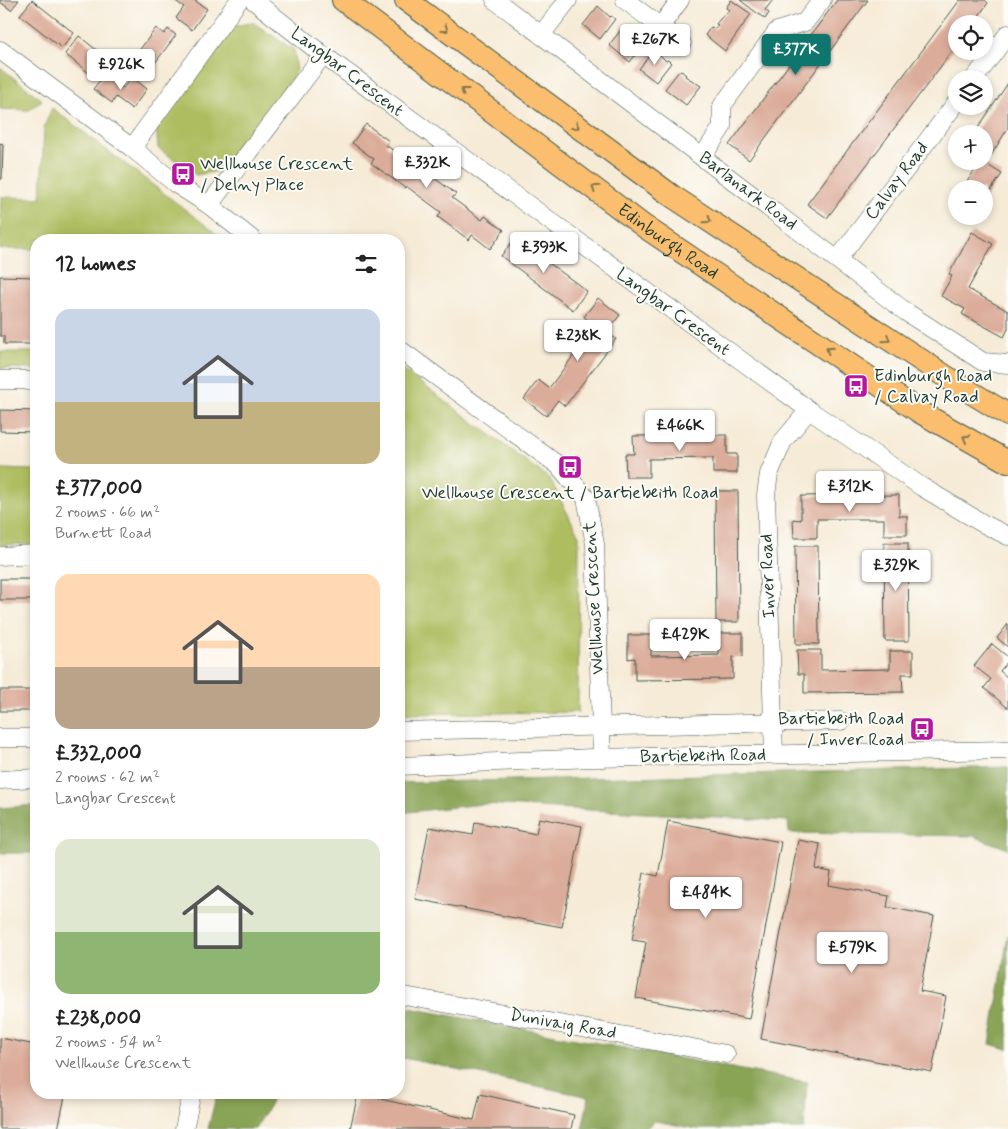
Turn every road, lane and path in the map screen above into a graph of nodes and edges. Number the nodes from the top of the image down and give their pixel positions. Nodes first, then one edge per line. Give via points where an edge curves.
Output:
1 (239, 0) edge
2 (253, 0) edge
3 (343, 0) edge
4 (406, 0) edge
5 (495, 0) edge
6 (568, 0) edge
7 (625, 0) edge
8 (680, 0) edge
9 (822, 0) edge
10 (660, 27) junction
11 (1008, 34) edge
12 (541, 35) junction
13 (682, 43) dead end
14 (0, 50) edge
15 (323, 55) junction
16 (981, 70) edge
17 (948, 114) edge
18 (132, 148) junction
19 (703, 156) junction
20 (210, 206) junction
21 (245, 234) edge
22 (838, 259) junction
23 (405, 353) edge
24 (1008, 364) edge
25 (0, 380) edge
26 (30, 382) edge
27 (809, 410) junction
28 (1008, 415) edge
29 (1008, 462) edge
30 (1008, 536) edge
31 (30, 554) edge
32 (0, 556) edge
33 (841, 721) dead end
34 (772, 723) junction
35 (601, 727) junction
36 (405, 731) edge
37 (0, 738) edge
38 (30, 738) edge
39 (1008, 750) edge
40 (774, 755) junction
41 (602, 758) junction
42 (405, 766) edge
43 (30, 778) edge
44 (0, 780) edge
45 (405, 996) edge
46 (726, 1054) dead end
47 (190, 1099) edge
48 (184, 1129) edge

1 - 18 street
2 - 15 street, Langbar Crescent
29 -> 3 main road, Edinburgh Road via 920,412 645,226
4 -> 28 main road via 672,196 945,377
5 - 12 street, Barlanark Road
6 - 12 street
7 - 10 street
8 - 10 street
9 - 19 street via 805,22 777,31 722,106 722,127
10 - 13 street
11 - 16 street
12 - 19 street, Barlanark Road
14 - 18 street
15 - 20 street
15 - 27 street, Langbar Crescent
17 - 22 street, Calvay Road
18 - 20 street via 176,184
19 - 22 street, Barlanark Road
20 - 21 street
22 - 24 street, Barlanark Road via 906,312 983,362
23 - 35 street, Wellhouse Crescent via 558,465 586,498 595,544
25 - 26 street
27 - 30 street, Langbar Crescent via 922,487
27 - 34 street, Inver Road via 783,441 766,495
31 - 32 street
33 - 34 street, Bartiebeith Road
34 - 35 street, Bartiebeith Road
34 - 40 street, Inver Road
35 - 36 street, Bartiebeith Road
35 - 41 street, Wellhouse Crescent
37 - 38 street
39 - 40 street, Bartiebeith Road
40 - 41 street, Bartiebeith Road
41 - 42 street, Bartiebeith Road
43 - 44 street
45 - 46 street, Dunivaig Road
47 - 48 street

